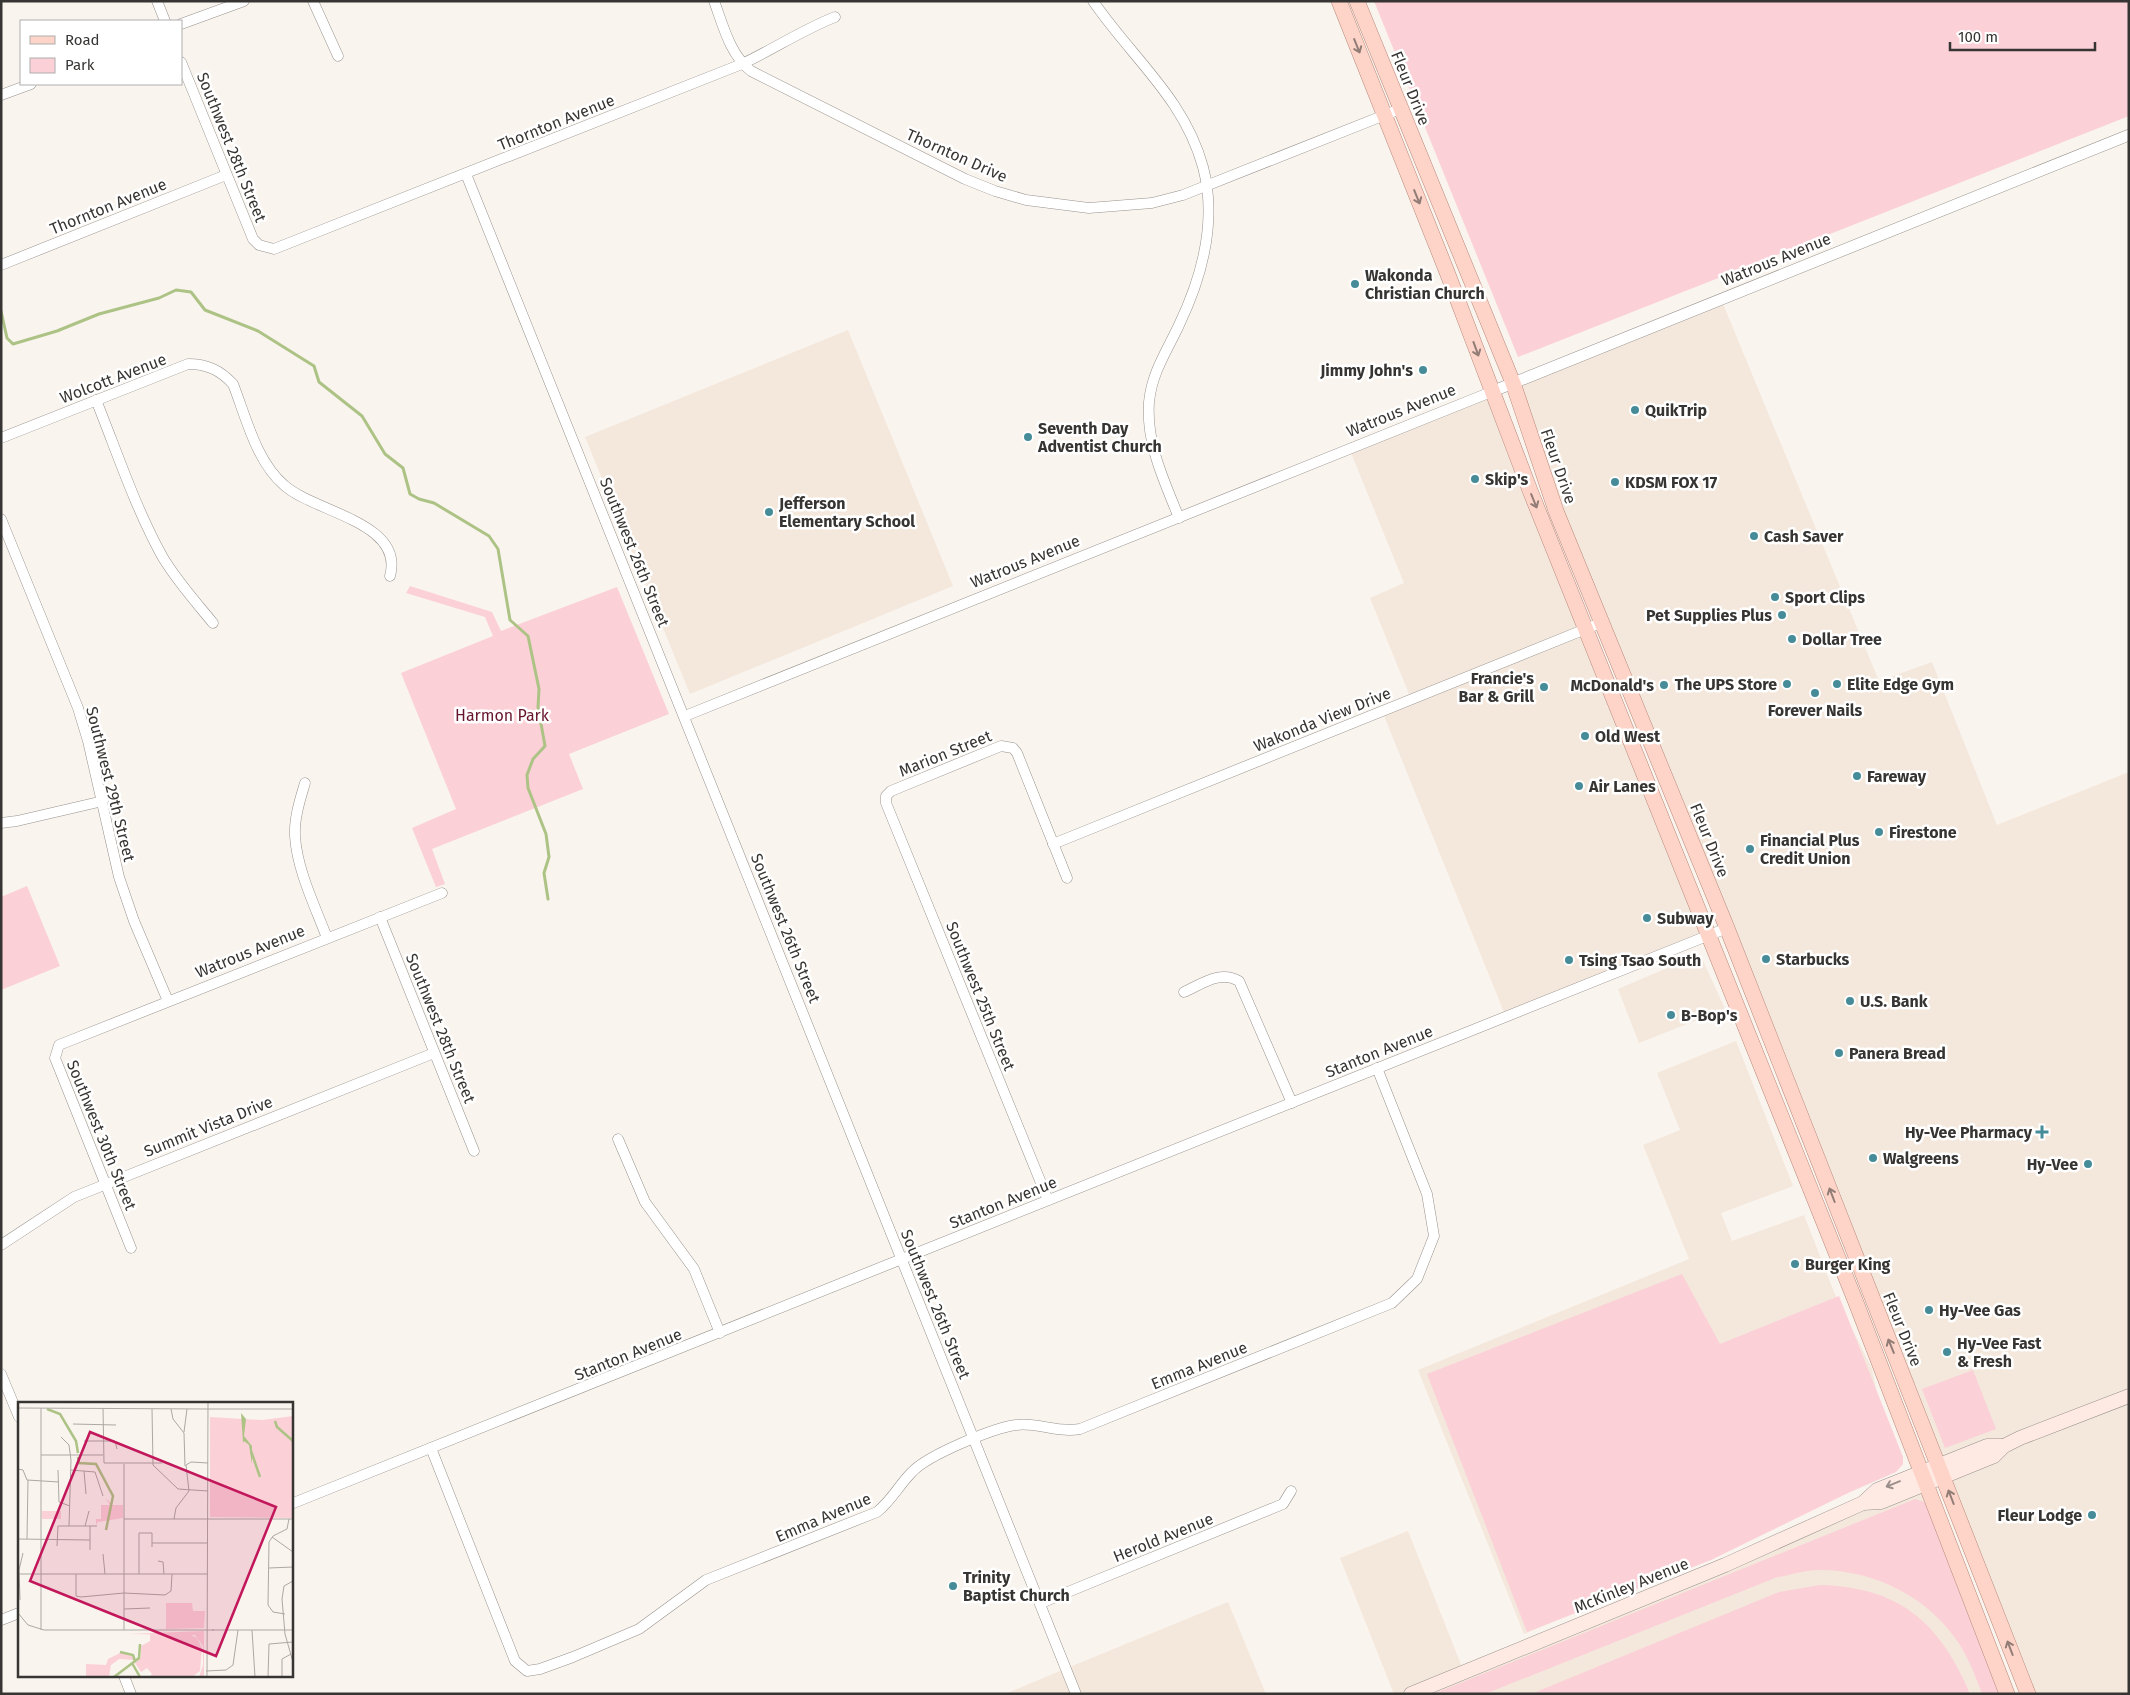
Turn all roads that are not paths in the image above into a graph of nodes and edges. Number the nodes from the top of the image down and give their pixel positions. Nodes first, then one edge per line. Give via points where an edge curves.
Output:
1 (157, 1) edge
2 (244, 1) edge
3 (313, 1) edge
4 (714, 1) edge
5 (1093, 1) edge
6 (1338, 1) edge
7 (1357, 1) edge
8 (835, 17) dead end
9 (165, 20) edge
10 (182, 24) edge
11 (338, 56) dead end
12 (742, 64) junction
13 (182, 65) edge
14 (28, 85) edge
15 (1, 96) edge
16 (1400, 110) junction
17 (1384, 114) junction
18 (2129, 135) edge
19 (466, 174) junction
20 (226, 175) junction
21 (1206, 186) junction
22 (283, 247) joint
23 (1, 265) edge
24 (1513, 383) junction
25 (1492, 392) junction
26 (96, 400) junction
27 (1, 438) edge
28 (1179, 518) junction
29 (1, 519) edge
30 (390, 576) dead end
31 (213, 622) dead end
32 (1603, 622) junction
33 (1586, 629) junction
34 (685, 716) junction
35 (305, 783) dead end
36 (103, 801) junction
37 (886, 803) joint
38 (1, 823) edge
39 (1052, 844) junction
40 (1066, 878) dead end
41 (442, 893) dead end
42 (380, 917) junction
43 (1727, 928) junction
44 (1708, 936) junction
45 (328, 938) junction
46 (1184, 992) dead end
47 (168, 1001) junction
48 (70, 1040) joint
49 (434, 1053) junction
50 (1377, 1068) junction
51 (1292, 1102) junction
52 (618, 1139) dead end
53 (474, 1151) dead end
54 (105, 1183) junction
55 (1048, 1200) junction
56 (1, 1245) edge
57 (131, 1248) dead end
58 (902, 1260) junction
59 (720, 1333) junction
60 (1, 1374) edge
61 (2129, 1396) edge
62 (18, 1415) edge
63 (974, 1439) junction
64 (431, 1448) junction
65 (1941, 1471) junction
66 (1923, 1478) junction
67 (1291, 1491) dead end
68 (292, 1504) edge
69 (1041, 1603) junction
70 (18, 1613) edge
71 (1, 1620) edge
72 (125, 1678) edge
73 (131, 1694) edge
74 (1076, 1694) edge
75 (1411, 1694) edge
76 (2007, 1694) edge
77 (2028, 1694) edge

1 - 9 street
2 - 10 street
3 - 11 street
4 - 12 street
5 - 21 street via 1159,82 1180,114 1196,150
6 -> 17 main road, Fleur Drive
7 - 16 main road, Fleur Drive
8 - 12 street, Thornton Avenue via 804,29 774,49
12 - 19 street, Thornton Avenue
12 - 21 street, Thornton Drive via 965,179 1026,200 1073,207 1121,207 1155,202
13 - 20 street, Southwest 28th Street
14 - 15 street
16 - 17 street, Thornton Drive
16 - 24 main road, Fleur Drive
17 - 21 street, Thornton Drive
17 -> 25 main road, Fleur Drive
18 - 24 street, Watrous Avenue
19 - 22 street, Thornton Avenue
19 - 34 street, Southwest 26th Street
20 - 22 street, Southwest 28th Street via 253,240 266,248
20 - 23 street, Thornton Avenue
21 - 28 street via 1207,228 1198,279 1189,304 1160,359 1149,403 1152,448
24 - 25 street, Watrous Avenue
24 - 32 main road, Fleur Drive via 1556,511
25 - 28 street, Watrous Avenue
25 -> 33 main road, Fleur Drive
26 - 27 street, Wolcott Avenue
26 - 30 street, Wolcott Avenue via 188,364 213,368 225,375 233,384 261,456 271,472 299,496 362,524 376,534 392,557 394,565
26 - 31 street via 150,532 181,584
28 - 34 street, Watrous Avenue
29 - 36 street, Southwest 29th Street via 78,708
32 - 33 street, Wakonda View Drive
32 - 43 main road, Fleur Drive
33 - 39 street, Wakonda View Drive
33 - 44 main road, Fleur Drive
34 - 58 street, Southwest 26th Street
35 - 45 street via 296,813 297,855
36 - 38 street
36 - 47 street, Southwest 29th Street via 119,877
37 - 39 street, Marion Street via 886,796 891,791 1001,746 1013,748
37 - 55 street, Southwest 25th Street
39 - 40 street
41 - 42 street, Watrous Avenue
42 - 45 street, Watrous Avenue
42 - 49 street, Southwest 28th Street
43 - 44 street, Stanton Avenue
65 -> 43 main road, Fleur Drive
44 - 50 street, Stanton Avenue
44 - 66 main road, Fleur Drive
45 - 47 street, Watrous Avenue
46 - 51 street via 1221,976 1239,981
47 - 48 street, Watrous Avenue
48 - 54 street, Southwest 30th Street via 59,1045 55,1058
49 - 53 street, Southwest 28th Street
49 - 54 street, Summit Vista Drive
50 - 51 street, Stanton Avenue
50 - 63 street, Emma Avenue via 1427,1194 1434,1236 1417,1280 1392,1303 1080,1429 1056,1431 1019,1424
51 - 55 street, Stanton Avenue
52 - 59 street via 644,1202 694,1269
54 - 56 street, Summit Vista Drive via 66,1202
54 - 57 street, Southwest 30th Street
55 - 58 street, Stanton Avenue
58 - 59 street, Stanton Avenue
58 - 63 street, Southwest 26th Street
59 - 64 street, Stanton Avenue
60 - 62 street
61 - 65 main road, McKinley Avenue via 2004,1446 1994,1456
63 - 64 street, Emma Avenue via 923,1463 905,1480 888,1504 877,1512 706,1580 639,1629 540,1669 527,1671 515,1662
63 - 69 street, Southwest 26th Street
64 - 68 street, Stanton Avenue
65 - 66 main road, McKinley Avenue
77 -> 65 main road, Fleur Drive
66 - 75 main road, McKinley Avenue via 1877,1490 1863,1503 1725,1565
66 - 76 main road, Fleur Drive
67 - 69 street, Herold Avenue via 1283,1504
69 - 74 street, Southwest 26th Street
70 - 71 street
72 - 73 street

